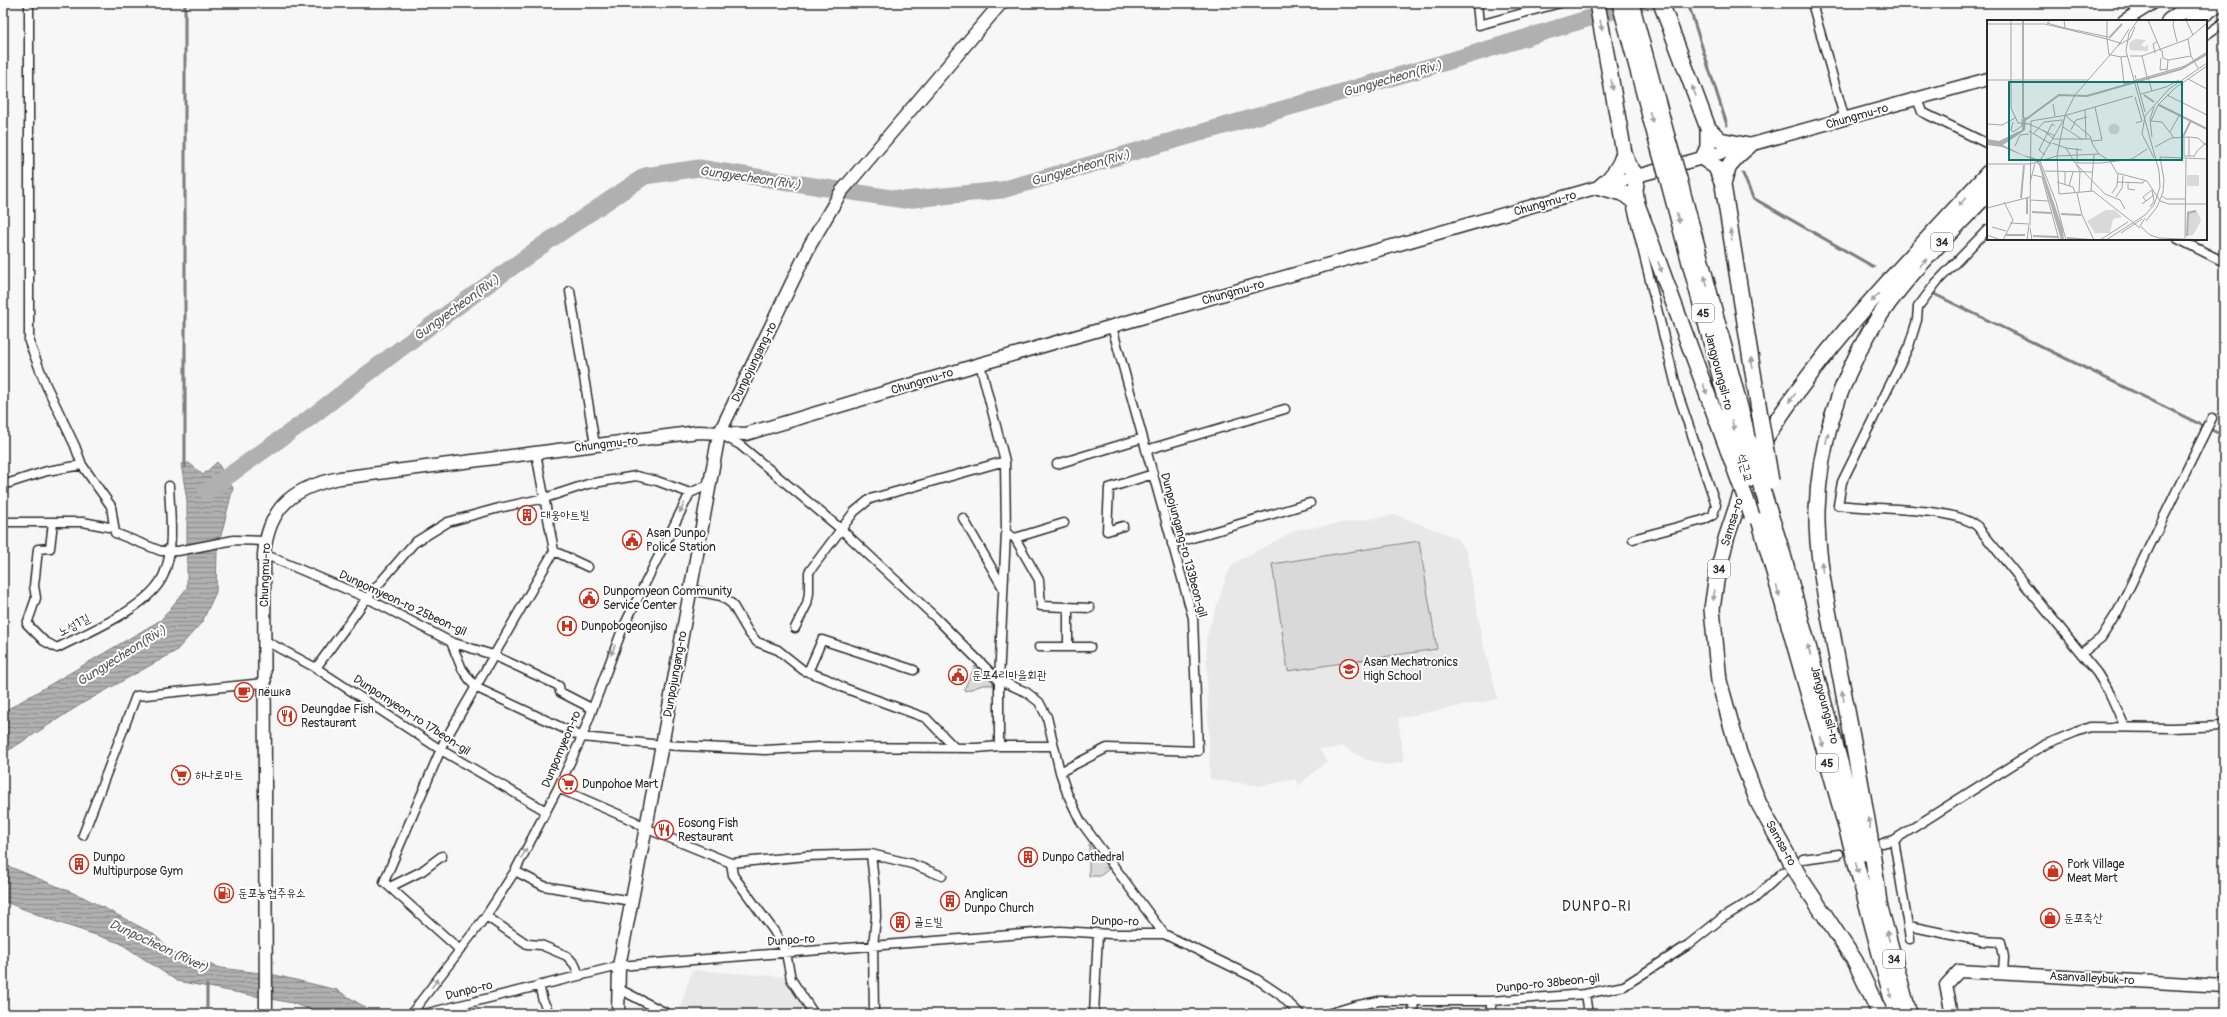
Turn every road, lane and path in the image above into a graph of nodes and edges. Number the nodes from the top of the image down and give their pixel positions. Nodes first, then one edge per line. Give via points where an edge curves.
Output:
1 (29, 3) edge
2 (1001, 3) edge
3 (1477, 3) edge
4 (1560, 3) edge
5 (1597, 3) edge
6 (1620, 3) edge
7 (1631, 3) edge
8 (1661, 3) edge
9 (1812, 3) edge
10 (2153, 3) edge
11 (2194, 3) edge
12 (2219, 3) edge
13 (2126, 20) edge
14 (2170, 20) edge
15 (2194, 20) edge
16 (2224, 22) edge
17 (2207, 34) edge
18 (1635, 37) junction
19 (1987, 79) edge
20 (1917, 99) junction
21 (1845, 120) junction
22 (1708, 128) junction
23 (1987, 144) edge
24 (1749, 146) junction
25 (1624, 154) junction
26 (1703, 158) junction
27 (1987, 174) edge
28 (1637, 176) junction
29 (1723, 185) junction
30 (1600, 187) junction
31 (1987, 194) edge
32 (1633, 202) junction
33 (1987, 230) edge
34 (2180, 240) edge
35 (2224, 262) edge
36 (570, 291) dead end
37 (1112, 327) junction
38 (980, 364) junction
39 (1285, 409) dead end
40 (2212, 418) dead end
41 (719, 434) junction
42 (1143, 438) junction
43 (595, 446) junction
44 (1739, 446) junction
45 (1146, 450) junction
46 (536, 453) junction
47 (1005, 461) junction
48 (1057, 464) dead end
49 (82, 465) junction
50 (1153, 474) junction
51 (710, 484) junction
52 (3, 485) edge
53 (1767, 485) junction
54 (169, 486) dead end
55 (690, 493) junction
56 (545, 498) junction
57 (1310, 503) dead end
58 (1754, 514) joint
59 (962, 518) dead end
60 (3, 522) edge
61 (53, 522) junction
62 (1064, 523) dead end
63 (1123, 526) dead end
64 (114, 528) junction
65 (842, 530) junction
66 (1006, 533) junction
67 (1015, 538) junction
68 (1633, 539) dead end
69 (265, 541) junction
70 (1172, 544) junction
71 (173, 551) junction
72 (554, 551) junction
73 (264, 554) junction
74 (588, 567) dead end
75 (1004, 589) junction
76 (691, 590) junction
77 (367, 598) junction
78 (1068, 607) junction
79 (1090, 608) dead end
80 (795, 628) dead end
81 (264, 640) junction
82 (451, 642) junction
83 (1039, 646) dead end
84 (1068, 647) junction
85 (1090, 647) dead end
86 (2082, 653) junction
87 (493, 655) junction
88 (316, 668) junction
89 (914, 670) dead end
90 (808, 672) junction
91 (1000, 680) junction
92 (264, 683) junction
93 (476, 687) junction
94 (591, 708) junction
95 (2224, 726) edge
96 (2125, 727) junction
97 (582, 737) junction
98 (662, 745) junction
99 (999, 746) junction
100 (1053, 746) junction
101 (955, 748) junction
102 (441, 750) junction
103 (1060, 772) junction
104 (558, 788) junction
105 (546, 811) junction
106 (646, 828) junction
107 (83, 835) dead end
108 (1894, 840) junction
109 (1883, 843) dead end
110 (871, 854) junction
111 (1839, 854) dead end
112 (442, 856) dead end
113 (1803, 859) dead end
114 (731, 863) junction
115 (515, 871) junction
116 (1783, 872) dead end
117 (942, 876) dead end
118 (390, 888) junction
119 (631, 901) junction
120 (1879, 903) junction
121 (486, 916) junction
122 (1908, 926) junction
123 (1098, 934) junction
124 (1164, 934) junction
125 (1910, 939) dead end
126 (873, 946) junction
127 (460, 950) junction
128 (786, 953) junction
129 (619, 966) junction
130 (2003, 973) junction
131 (579, 975) junction
132 (539, 985) junction
133 (2224, 986) edge
134 (618, 989) junction
135 (1585, 994) junction
136 (1414, 1000) junction
137 (1491, 1001) junction
138 (266, 1014) edge
139 (411, 1014) edge
140 (424, 1014) edge
141 (550, 1014) edge
142 (618, 1014) edge
143 (668, 1014) edge
144 (814, 1014) edge
145 (874, 1014) edge
146 (1094, 1014) edge
147 (1300, 1014) edge
148 (1327, 1014) edge
149 (1413, 1014) edge
150 (1491, 1014) edge
151 (1588, 1014) edge
152 (1880, 1014) edge
153 (1896, 1014) edge
154 (1909, 1014) edge
155 (1952, 1014) edge

1 - 49 street via 29,342
2 - 41 street, Dunpojungang-ro via 857,172 827,214
3 - 4 street via 1479,25
5 -> 25 highway
6 - 18 highway, 45
7 - 18 highway, 45
22 -> 8 highway
9 - 21 street
10 - 13 street
11 - 14 highway
12 - 15 highway
16 - 17 street
18 - 44 highway, Jangyoungsil-ro / 45, bridge
19 - 20 street, Chungmu-ro
20 - 21 street, Chungmu-ro
20 - 23 street via 1922,112
21 - 24 street, Chungmu-ro
22 - 24 highway via 1720,140
22 - 26 highway via 1708,147
24 - 26 street, Chungmu-ro
24 - 29 highway via 1729,163
25 - 28 highway via 1628,165
25 - 30 highway via 1621,165
26 - 28 street, Chungmu-ro
26 - 29 highway via 1716,167
27 -> 152 highway, Samsa-ro / 34 via 1827,352 1783,409 1760,448 1740,494 1726,539 1712,609 1719,681 1739,753 1759,804 1800,878 1855,961
28 - 30 street, Chungmu-ro
28 - 32 highway
53 -> 29 highway, bridge via 1760,416
30 - 32 highway via 1623,193
30 - 37 street, Chungmu-ro
120 -> 31 highway, 34 via 1871,836 1854,759 1825,595 1817,513 1823,457 1835,406 1859,352 1897,292
32 -> 44 highway
32 - 68 street via 1678,394 1716,505 1713,515 1704,520
33 - 86 street via 1936,283 1918,307 1909,346 1842,482 1838,505 1948,514 1974,523
34 - 35 street
36 - 43 street
37 - 38 street, Chungmu-ro
37 - 42 street, Dunpojungang-ro 133beon-gil
38 - 41 street, Chungmu-ro via 746,434
38 - 47 street
39 - 45 street
40 - 86 street via 2118,611 2101,638
41 - 43 street, Chungmu-ro via 698,432
41 - 51 street, Dunpojungang-ro
41 - 65 street, Dunpo-ro via 740,446
42 - 45 street, Dunpojungang-ro 133beon-gil
42 - 48 street
43 - 46 street, Chungmu-ro
44 - 53 highway, 석근교 / 45, bridge
44 - 58 highway, 석근교 / 45, bridge
45 - 50 street, Dunpojungang-ro 133beon-gil
46 - 56 street
46 - 69 street, Chungmu-ro via 340,478 308,486 281,506 271,523
47 - 65 street via 870,499 854,512
47 - 66 street
49 - 52 street via 47,471
49 - 64 street via 111,506
50 - 63 street via 1109,488 1107,531
50 - 70 street, Dunpojungang-ro 133beon-gil
51 - 55 street
51 - 76 street, Dunpojungang-ro
120 -> 53 highway, Jangyoungsil-ro / 45 via 1783,556
54 - 71 street, 노성1길
55 - 56 street via 636,476 588,484
55 -> 94 street, Dunpomyeon-ro via 622,630
56 - 72 street
56 - 77 street via 448,522 414,543
57 - 70 street
58 -> 153 highway, Jangyoungsil-ro / 45 via 1851,844
59 - 75 street
60 - 61 street
61 - 64 street via 83,522
61 - 71 street, 노성1길 via 50,548 38,549 34,586 36,598 27,624 44,641 58,648 141,604 164,575
62 - 67 street
64 - 71 street via 115,533 161,551
65 - 80 street via 809,572 809,593
65 - 91 street, Dunpo-ro
66 - 67 street
66 - 75 street
67 - 78 street via 1038,580 1042,606
69 - 71 street via 234,540
69 - 73 street, Chungmu-ro
70 - 103 street, Dunpojungang-ro 133beon-gil via 1193,618 1198,751 1107,748
72 - 74 street
72 - 87 street
73 - 77 street, Dunpomyeon-ro 25beon-gil
73 - 81 street, Chungmu-ro
75 - 91 street
76 - 90 street via 721,596 732,604 757,642 778,650
76 - 98 street, Dunpojungang-ro
77 - 82 street, Dunpomyeon-ro 25beon-gil
77 - 88 street
78 - 79 street
78 - 84 street
81 - 88 street, Dunpomyeon-ro 17beon-gil
81 - 92 street, Chungmu-ro
82 - 87 street, Dunpomyeon-ro 25beon-gil
82 - 93 street via 462,669
83 - 84 street
84 - 85 street
86 - 96 street via 2110,694
87 - 93 street
87 - 94 street, Dunpomyeon-ro 25beon-gil via 559,686 560,692
88 - 102 street, Dunpomyeon-ro 17beon-gil
89 - 90 street via 822,640
90 - 101 street via 844,688 918,713 932,723
91 - 99 street
91 - 100 street, Dunpo-ro via 1026,692 1039,702 1047,717
92 - 107 street via 136,696
92 - 138 street, Chungmu-ro
93 - 97 street
93 - 102 street
94 - 97 street, Dunpomyeon-ro
95 - 96 street
96 - 108 street via 2090,727 2044,745
97 - 98 street
97 - 104 street, Dunpomyeon-ro
98 - 101 street via 765,750 818,747
98 - 106 street, Dunpojungang-ro
99 - 100 street
99 - 101 street
100 - 103 street, Dunpo-ro
102 - 105 street, Dunpomyeon-ro 17beon-gil
102 - 118 street via 384,882
103 - 124 street, Dunpo-ro via 1081,822
104 - 105 street, Dunpomyeon-ro
104 - 106 street
115 -> 105 street, Dunpomyeon-ro
106 - 114 street
106 - 119 street, Dunpojungang-ro
108 - 109 street
108 - 122 street
110 - 114 street via 807,856
110 - 117 street via 912,864
110 - 126 street via 876,917
111 - 113 street
112 - 118 street via 422,871
114 - 128 street via 733,875 774,931
115 - 119 street via 544,886
115 - 121 street, Dunpomyeon-ro
116 - 135 street, Dunpo-ro 38beon-gil via 1754,899 1722,918 1688,945 1624,986
118 - 127 street
119 - 129 street, Dunpojungang-ro
154 -> 120 highway, Jangyoungsil-ro / 34
121 - 127 street, Dunpomyeon-ro
121 - 131 street via 527,944 541,946 567,956
122 - 125 street
122 - 130 street via 1981,941 2000,942 2004,957
123 - 124 street, Dunpo-ro
123 - 126 street, Dunpo-ro via 1060,931
123 - 146 street
124 - 147 street, Dunpo-ro via 1255,978
126 - 128 street, Dunpo-ro
126 - 145 street
139 -> 127 street, Dunpomyeon-ro
128 - 129 street, Dunpo-ro
128 - 144 street via 791,979
129 - 131 street, Dunpo-ro
129 - 134 street, Dunpojungang-ro
130 - 133 street, Asanvalleybuk-ro
130 - 155 street, Asanvalleybuk-ro via 1959,971 1946,985
131 - 132 street, Dunpo-ro
132 - 140 street, Dunpo-ro
132 - 141 street
134 - 142 street, Dunpojungang-ro
134 - 143 street
135 - 137 street, Dunpo-ro 38beon-gil
135 - 151 street
136 - 137 street, Dunpo-ro 38beon-gil
136 - 148 street, Dunpo-ro 38beon-gil via 1380,1001
136 - 149 street
137 - 150 street

